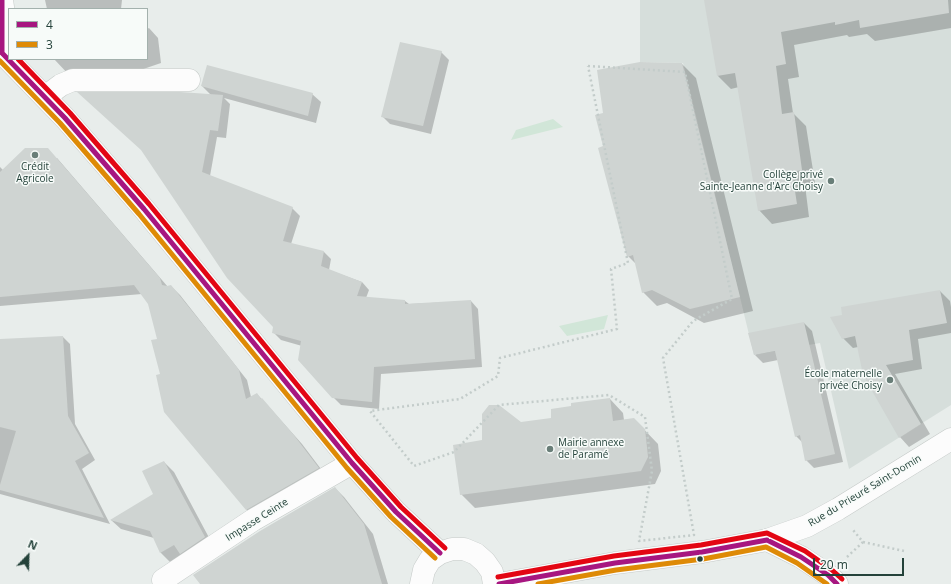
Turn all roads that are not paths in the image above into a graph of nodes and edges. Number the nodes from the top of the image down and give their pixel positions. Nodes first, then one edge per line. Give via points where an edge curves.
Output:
1 (2, 0) edge
2 (1, 55) edge
3 (189, 80) dead end
4 (45, 97) junction
5 (951, 439) edge
6 (352, 463) junction
7 (767, 540) junction
8 (440, 553) junction
9 (163, 580) dead end
10 (832, 580) edge
11 (421, 584) edge
12 (494, 584) edge
13 (499, 584) edge

1 - 2 street
2 - 4 street
3 - 4 street via 74,80 61,85
4 - 6 street via 144,209
5 - 7 street, Rue du Prieuré Saint-Domin via 838,509 807,526
6 - 8 street via 396,512
6 - 9 street, Impasse Ceinte via 253,520
7 - 10 street via 800,557
7 - 13 street, Rue du Prieuré Saint-Domin
8 - 11 street via 430,560 424,570
8 - 12 street via 464,549 476,554 492,572

